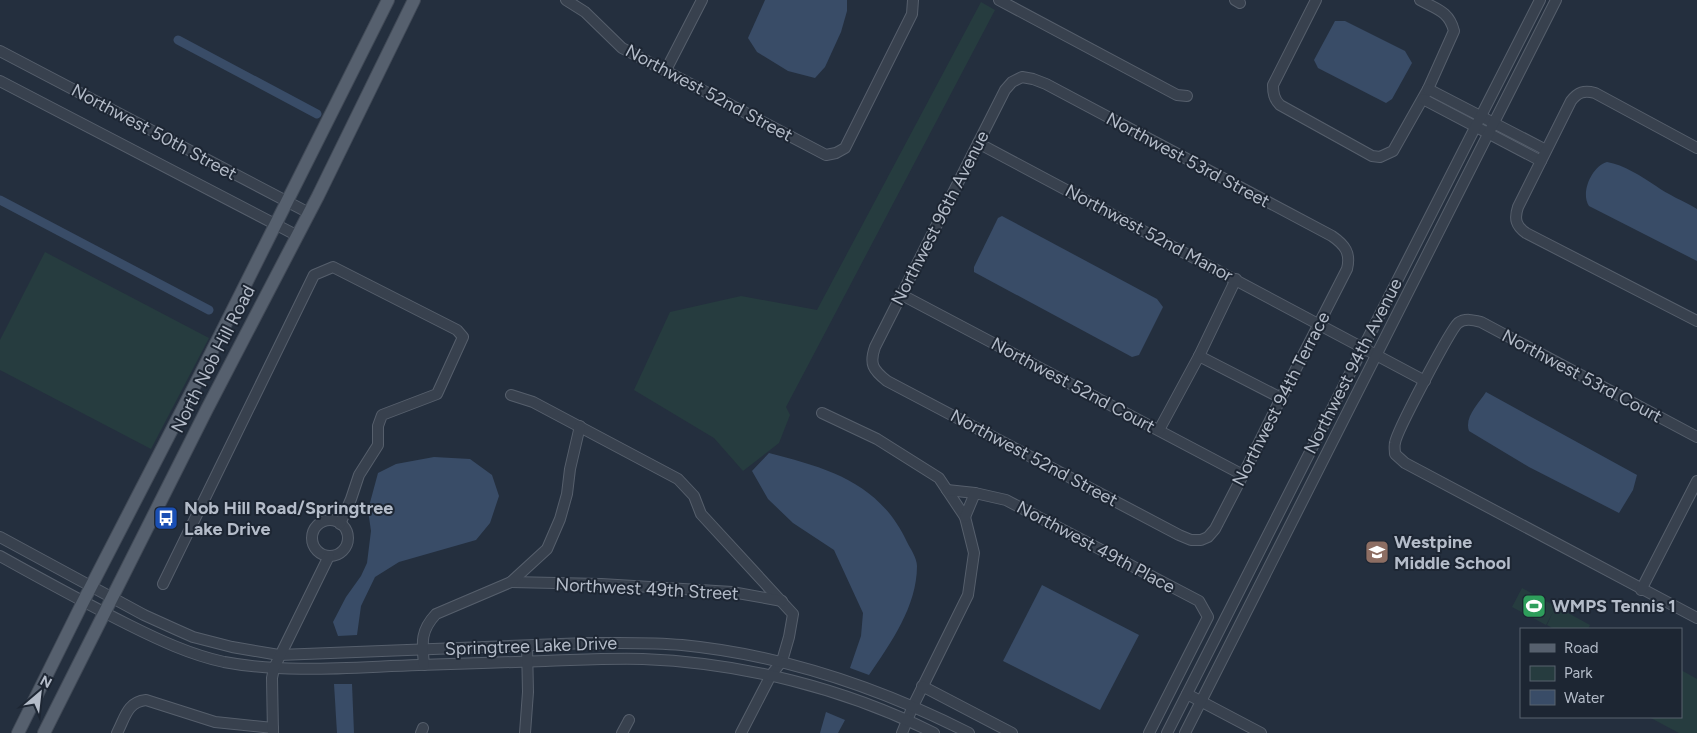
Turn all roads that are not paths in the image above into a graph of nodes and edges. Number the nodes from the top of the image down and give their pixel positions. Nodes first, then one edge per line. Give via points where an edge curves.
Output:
1 (388, 0) edge
2 (414, 0) edge
3 (566, 0) edge
4 (702, 0) edge
5 (912, 0) edge
6 (999, 0) edge
7 (1316, 0) edge
8 (1420, 0) edge
9 (1540, 0) edge
10 (1556, 0) edge
11 (0, 51) edge
12 (666, 70) junction
13 (1022, 77) joint
14 (0, 81) edge
15 (1428, 89) junction
16 (1187, 96) dead end
17 (1422, 99) junction
18 (1480, 117) junction
19 (1493, 123) junction
20 (1475, 128) junction
21 (1487, 134) junction
22 (978, 143) junction
23 (1697, 148) edge
24 (1546, 150) junction
25 (1541, 161) junction
26 (288, 202) junction
27 (308, 213) junction
28 (275, 224) junction
29 (296, 235) junction
30 (1348, 252) joint
31 (1236, 279) junction
32 (902, 295) junction
33 (1697, 321) edge
34 (1319, 323) junction
35 (1363, 348) junction
36 (1377, 355) junction
37 (1199, 356) junction
38 (872, 367) joint
39 (1425, 381) junction
40 (511, 395) dead end
41 (1280, 398) junction
42 (822, 413) dead end
43 (580, 426) junction
44 (1159, 430) junction
45 (1697, 437) edge
46 (1243, 475) junction
47 (1697, 481) edge
48 (947, 490) junction
49 (975, 493) junction
50 (965, 517) junction
51 (340, 524) junction
52 (0, 538) edge
53 (1201, 540) joint
54 (0, 556) edge
55 (329, 556) junction
56 (511, 582) junction
57 (163, 584) dead end
58 (92, 586) junction
59 (1641, 590) junction
60 (112, 597) junction
61 (782, 601) junction
62 (83, 602) junction
63 (104, 612) junction
64 (1697, 618) edge
65 (527, 646) junction
66 (423, 649) junction
67 (279, 655) junction
68 (782, 661) junction
69 (527, 662) junction
70 (424, 665) junction
71 (274, 668) junction
72 (771, 675) junction
73 (922, 686) junction
74 (1186, 694) junction
75 (1201, 701) junction
76 (913, 706) junction
77 (629, 720) dead end
78 (906, 720) junction
79 (273, 731) edge
80 (18, 733) edge
81 (44, 733) edge
82 (117, 733) edge
83 (525, 733) edge
84 (622, 733) edge
85 (741, 733) edge
86 (902, 733) edge
87 (934, 733) edge
88 (969, 733) edge
89 (1012, 733) edge
90 (1149, 733) edge
91 (1167, 733) edge
92 (1185, 733) edge
93 (1261, 733) edge

1 - 26 main road, North Nob Hill Road
2 - 27 main road, North Nob Hill Road
3 - 12 street, Northwest 52nd Street via 585,12 622,48
4 - 12 street
5 - 12 street, Northwest 52nd Street via 912,14 845,148 836,153 826,155
6 - 16 street via 1177,96
7 - 17 street via 1273,85 1276,102 1372,156 1380,157 1393,151
8 - 15 street via 1446,14 1454,31
9 - 18 street, Northwest 94th Avenue
10 - 19 street, Northwest 94th Avenue
11 - 26 street, Northwest 50th Street
13 - 22 street, Northwest 96th Avenue via 1005,90
13 - 30 street, Northwest 53rd Street via 1046,84 1332,236 1342,242
14 - 28 street, Northwest 50th Street
15 - 17 street
15 - 18 street
17 - 20 street
18 - 19 street
18 - 20 street, Northwest 94th Avenue
19 - 21 street, Northwest 94th Avenue
19 - 24 street
20 - 21 street
20 - 35 street, Northwest 94th Avenue
21 - 25 street
21 - 36 street, Northwest 94th Avenue
22 - 31 street, Northwest 52nd Manor
22 - 32 street, Northwest 96th Avenue
23 - 24 street via 1588,91 1581,92 1571,101
24 - 25 street
25 - 33 street via 1518,207 1517,224 1526,233
26 - 27 street, Northwest 50th Street
26 - 28 main road, North Nob Hill Road
27 - 29 main road, North Nob Hill Road
28 - 29 street, Northwest 50th Street
28 - 58 main road, North Nob Hill Road
29 - 60 main road, North Nob Hill Road
30 - 34 street, Northwest 94th Terrace via 1347,269
31 - 34 street, Northwest 52nd Manor
31 - 37 street
32 - 38 street, Northwest 96th Avenue via 874,347
32 - 44 street, Northwest 52nd Court
34 - 35 street, Northwest 52nd Manor
34 - 41 street, Northwest 94th Terrace
35 - 36 street, Northwest 52nd Manor
35 - 74 street, Northwest 94th Avenue
36 - 39 street, Northwest 52nd Manor
36 - 75 street, Northwest 94th Avenue
37 - 41 street
37 - 44 street
38 - 53 street, Northwest 52nd Street via 887,381 1179,534 1191,540
39 - 45 street, Northwest 53rd Court via 1457,324 1464,320 1481,322
39 - 59 street via 1395,442 1395,454 1404,463
40 - 43 street via 533,402
41 - 46 street, Northwest 94th Terrace
42 - 48 street via 912,460 939,478
43 - 56 street via 567,494 547,549
43 - 61 street via 678,479 694,496 701,514
44 - 46 street, Northwest 52nd Court
46 - 53 street, Northwest 94th Terrace via 1215,529
47 - 59 street
48 - 49 street, Northwest 49th Place
48 - 50 street
49 - 50 street
49 - 90 street, Northwest 49th Place via 1006,500 1199,601 1208,617
50 - 73 street via 974,553 968,595
51 - 55 street via 347,535 346,546 338,555
51 - 55 street via 325,521 312,532 315,550
51 - 57 street via 359,475 378,445 378,426 382,415 437,394 463,337 456,330 333,266 314,275
52 - 58 street, Springtree Lake Drive
54 - 62 street, Springtree Lake Drive
55 - 67 street
56 - 61 street, Northwest 49th Street via 732,592
56 - 66 street via 436,614 427,624
58 - 60 street, Springtree Lake Drive
58 - 62 main road, North Nob Hill Road
59 - 64 street
60 - 63 main road, North Nob Hill Road
60 - 67 street, Springtree Lake Drive via 193,637 232,648
61 - 68 street via 793,614
62 - 63 street, Springtree Lake Drive
62 - 80 main road, North Nob Hill Road
63 - 71 street, Springtree Lake Drive via 194,653 221,661
63 - 81 main road, North Nob Hill Road
65 - 66 street, Springtree Lake Drive
65 - 68 street, Springtree Lake Drive via 652,643 729,651
65 - 69 street
66 - 67 street, Springtree Lake Drive
66 - 70 street
67 - 71 street
68 - 72 street
68 - 76 street, Springtree Lake Drive
69 - 70 street, Springtree Lake Drive
69 - 72 street, Springtree Lake Drive via 615,658 658,660 715,665
69 - 83 street
70 - 71 street, Springtree Lake Drive
71 - 79 street
72 - 78 street, Springtree Lake Drive via 836,693
72 - 85 street
73 - 76 street
73 - 89 street
74 - 75 street
74 - 91 street, Northwest 94th Avenue
75 - 92 street, Northwest 94th Avenue
75 - 93 street
76 - 78 street
76 - 88 street, Springtree Lake Drive
77 - 84 street
78 - 86 street
78 - 87 street, Springtree Lake Drive
79 - 82 street via 215,722 146,700 136,701 130,707

